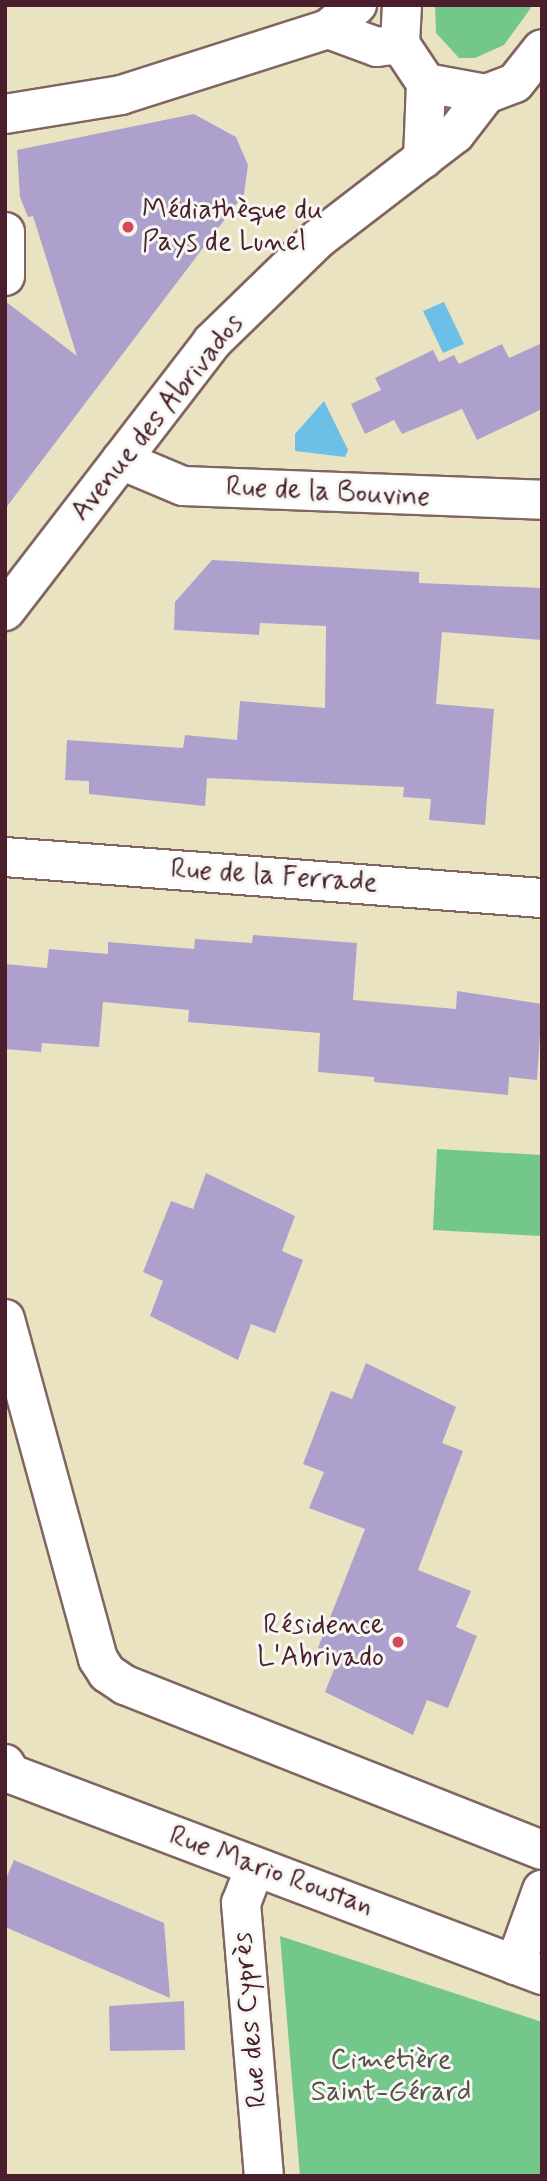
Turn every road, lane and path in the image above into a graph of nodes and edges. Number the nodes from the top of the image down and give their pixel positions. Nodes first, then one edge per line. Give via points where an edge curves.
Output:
1 (402, 5) edge
2 (343, 17) edge
3 (400, 44) junction
4 (542, 49) edge
5 (426, 83) junction
6 (486, 94) junction
7 (5, 114) edge
8 (423, 159) junction
9 (5, 232) edge
10 (5, 276) edge
11 (121, 460) junction
12 (542, 500) edge
13 (5, 611) edge
14 (5, 857) edge
15 (542, 898) edge
16 (5, 1319) edge
17 (5, 1764) edge
18 (542, 1850) edge
19 (254, 1867) junction
20 (542, 1890) edge
21 (528, 1970) edge
22 (264, 2176) edge

1 - 3 street
2 - 3 street via 377,47
2 - 7 street via 121,95
3 - 5 street
4 - 6 street via 515,83
5 - 6 street
5 - 8 street
6 - 8 street, Avenue des Abrivados via 455,134
8 - 11 street, Avenue des Abrivados via 318,239 212,342
9 - 10 street
11 - 12 street, Rue de la Bouvine via 183,486
11 - 13 street, Avenue des Abrivados
14 - 15 street, Rue de la Ferrade
16 - 18 street via 98,1659 107,1672 125,1685
17 - 19 street, Rue Mario Roustan via 11,1774
19 - 21 street, Rue Mario Roustan
19 - 22 street, Rue des Cyprès via 241,1903
20 - 21 street

